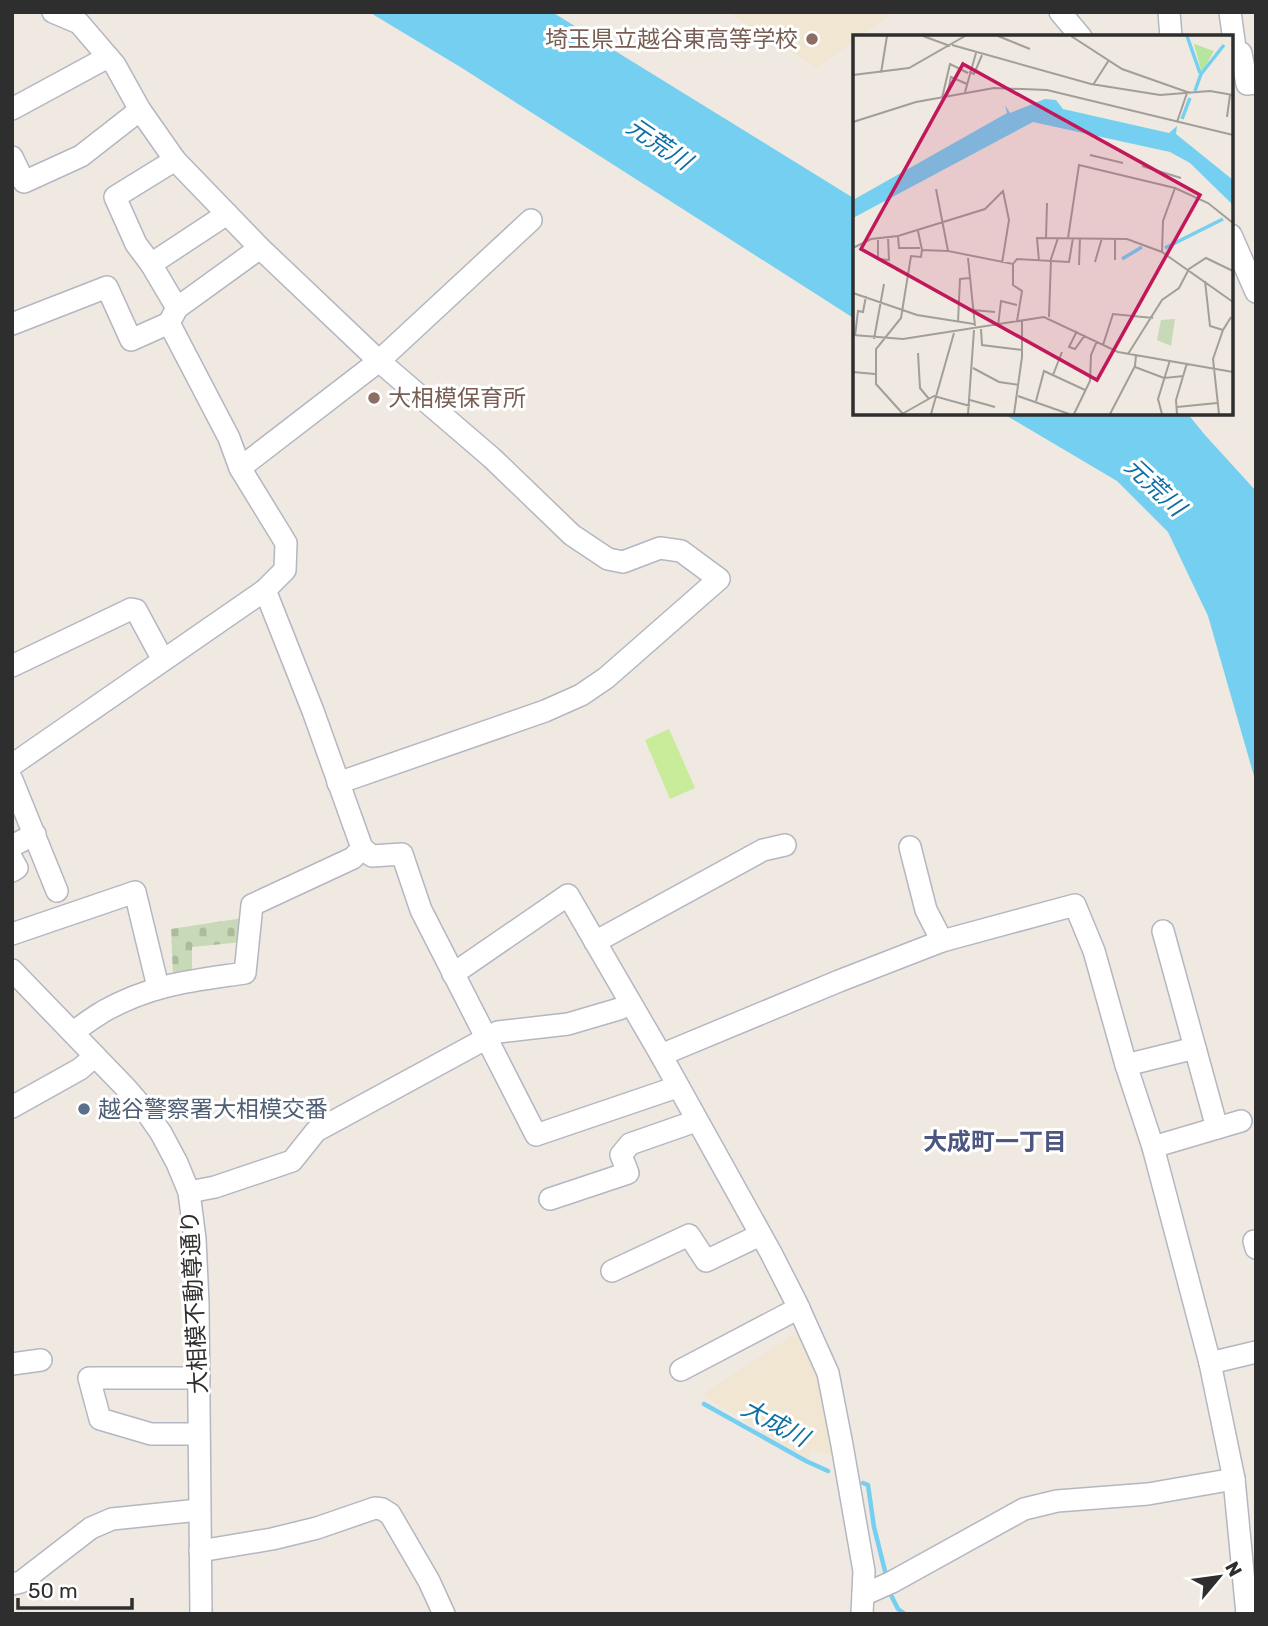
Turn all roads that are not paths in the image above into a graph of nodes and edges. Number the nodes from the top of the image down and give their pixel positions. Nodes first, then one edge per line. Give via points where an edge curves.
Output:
1 (52, 12) edge
2 (1060, 12) edge
3 (1169, 12) edge
4 (1230, 12) edge
5 (1079, 35) edge
6 (1171, 35) edge
7 (1241, 53) edge
8 (108, 57) junction
9 (1256, 83) edge
10 (12, 109) edge
11 (140, 110) junction
12 (12, 157) edge
13 (175, 160) junction
14 (228, 214) junction
15 (531, 220) dead end
16 (1233, 239) edge
17 (260, 248) junction
18 (151, 264) junction
19 (1256, 292) edge
20 (173, 316) junction
21 (12, 324) edge
22 (379, 361) junction
23 (240, 467) junction
24 (265, 590) junction
25 (163, 660) junction
26 (12, 666) edge
27 (15, 754) edge
28 (12, 780) edge
29 (338, 783) junction
30 (35, 834) junction
31 (785, 845) dead end
32 (12, 846) edge
33 (910, 847) dead end
34 (362, 848) junction
35 (12, 859) edge
36 (12, 871) edge
37 (57, 891) dead end
38 (1163, 931) dead end
39 (12, 934) edge
40 (942, 941) junction
41 (595, 942) junction
42 (12, 970) edge
43 (453, 974) junction
44 (158, 988) junction
45 (630, 1004) junction
46 (73, 1033) junction
47 (487, 1038) junction
48 (1195, 1048) junction
49 (661, 1055) junction
50 (95, 1056) junction
51 (1126, 1065) junction
52 (677, 1087) junction
53 (12, 1107) edge
54 (696, 1121) junction
55 (1241, 1121) dead end
56 (1217, 1128) junction
57 (1153, 1147) junction
58 (189, 1192) junction
59 (550, 1199) dead end
60 (760, 1235) junction
61 (612, 1271) dead end
62 (799, 1308) junction
63 (1256, 1352) edge
64 (41, 1360) dead end
65 (1210, 1363) junction
66 (12, 1364) edge
67 (681, 1370) dead end
68 (199, 1378) junction
69 (199, 1434) junction
70 (1242, 1483) edge
71 (199, 1510) junction
72 (200, 1551) junction
73 (12, 1584) edge
74 (863, 1604) edge
75 (201, 1614) edge
76 (444, 1614) edge
77 (1247, 1614) edge

1 - 8 street via 79,23
2 - 5 street
3 - 6 street
4 - 7 street
7 - 9 street via 1247,84
8 - 10 street
8 - 11 street
11 - 12 street via 81,156 24,182
11 - 13 street
13 - 14 street
13 - 18 street via 115,197 136,244
14 - 17 street
14 - 18 street
15 - 22 street
16 - 19 street
17 - 20 street
17 - 22 street
18 - 20 street
20 - 21 street via 131,340 107,287
20 - 23 street
22 - 23 street
22 - 29 street via 492,458 572,535 598,553 623,562 660,548 681,551 719,579 581,695
23 - 24 street via 286,543 285,570
24 - 25 street
24 - 29 street
25 - 26 street via 136,610 131,609
25 - 27 street
28 - 30 street
29 - 34 street
30 - 32 street
30 - 37 street
31 - 41 street via 762,850
33 - 40 street via 926,910
34 - 43 street via 372,856 402,854 421,910
34 - 44 street via 353,858 252,905 245,973
35 - 36 street via 17,868
38 - 48 street
39 - 44 street via 135,892
40 - 49 street
40 - 51 street via 1075,905 1094,951
41 - 43 street via 568,895
41 - 45 street
42 - 46 street, 大相模不動尊通り
43 - 47 street
44 - 46 street via 126,999
45 - 47 street via 568,1024 498,1032
45 - 49 street
46 - 50 street, 大相模不動尊通り
47 - 52 street via 536,1135
47 - 58 street via 316,1131 292,1161
48 - 51 street
48 - 56 street
49 - 52 street
50 - 53 street
50 - 58 street, 大相模不動尊通り via 161,1133
51 - 57 street
52 - 54 street
54 - 59 street via 630,1144 621,1155 628,1173
54 - 60 street
55 - 56 street
56 - 57 street
57 - 65 street
58 - 68 street, 大相模不動尊通り
60 - 61 street via 706,1261 689,1235
60 - 62 street
62 - 67 street
62 - 74 street via 828,1373 864,1572
63 - 65 street
64 - 66 street
65 - 70 street
68 - 69 street, 大相模不動尊通り
68 - 69 street via 89,1378 100,1419 151,1434
69 - 71 street, 大相模不動尊通り
70 - 74 street via 1024,1509 892,1582
70 - 77 street
71 - 72 street, 大相模不動尊通り
71 - 73 street via 112,1519 91,1528
72 - 75 street, 大相模不動尊通り
72 - 76 street via 272,1539 382,1509 390,1514

